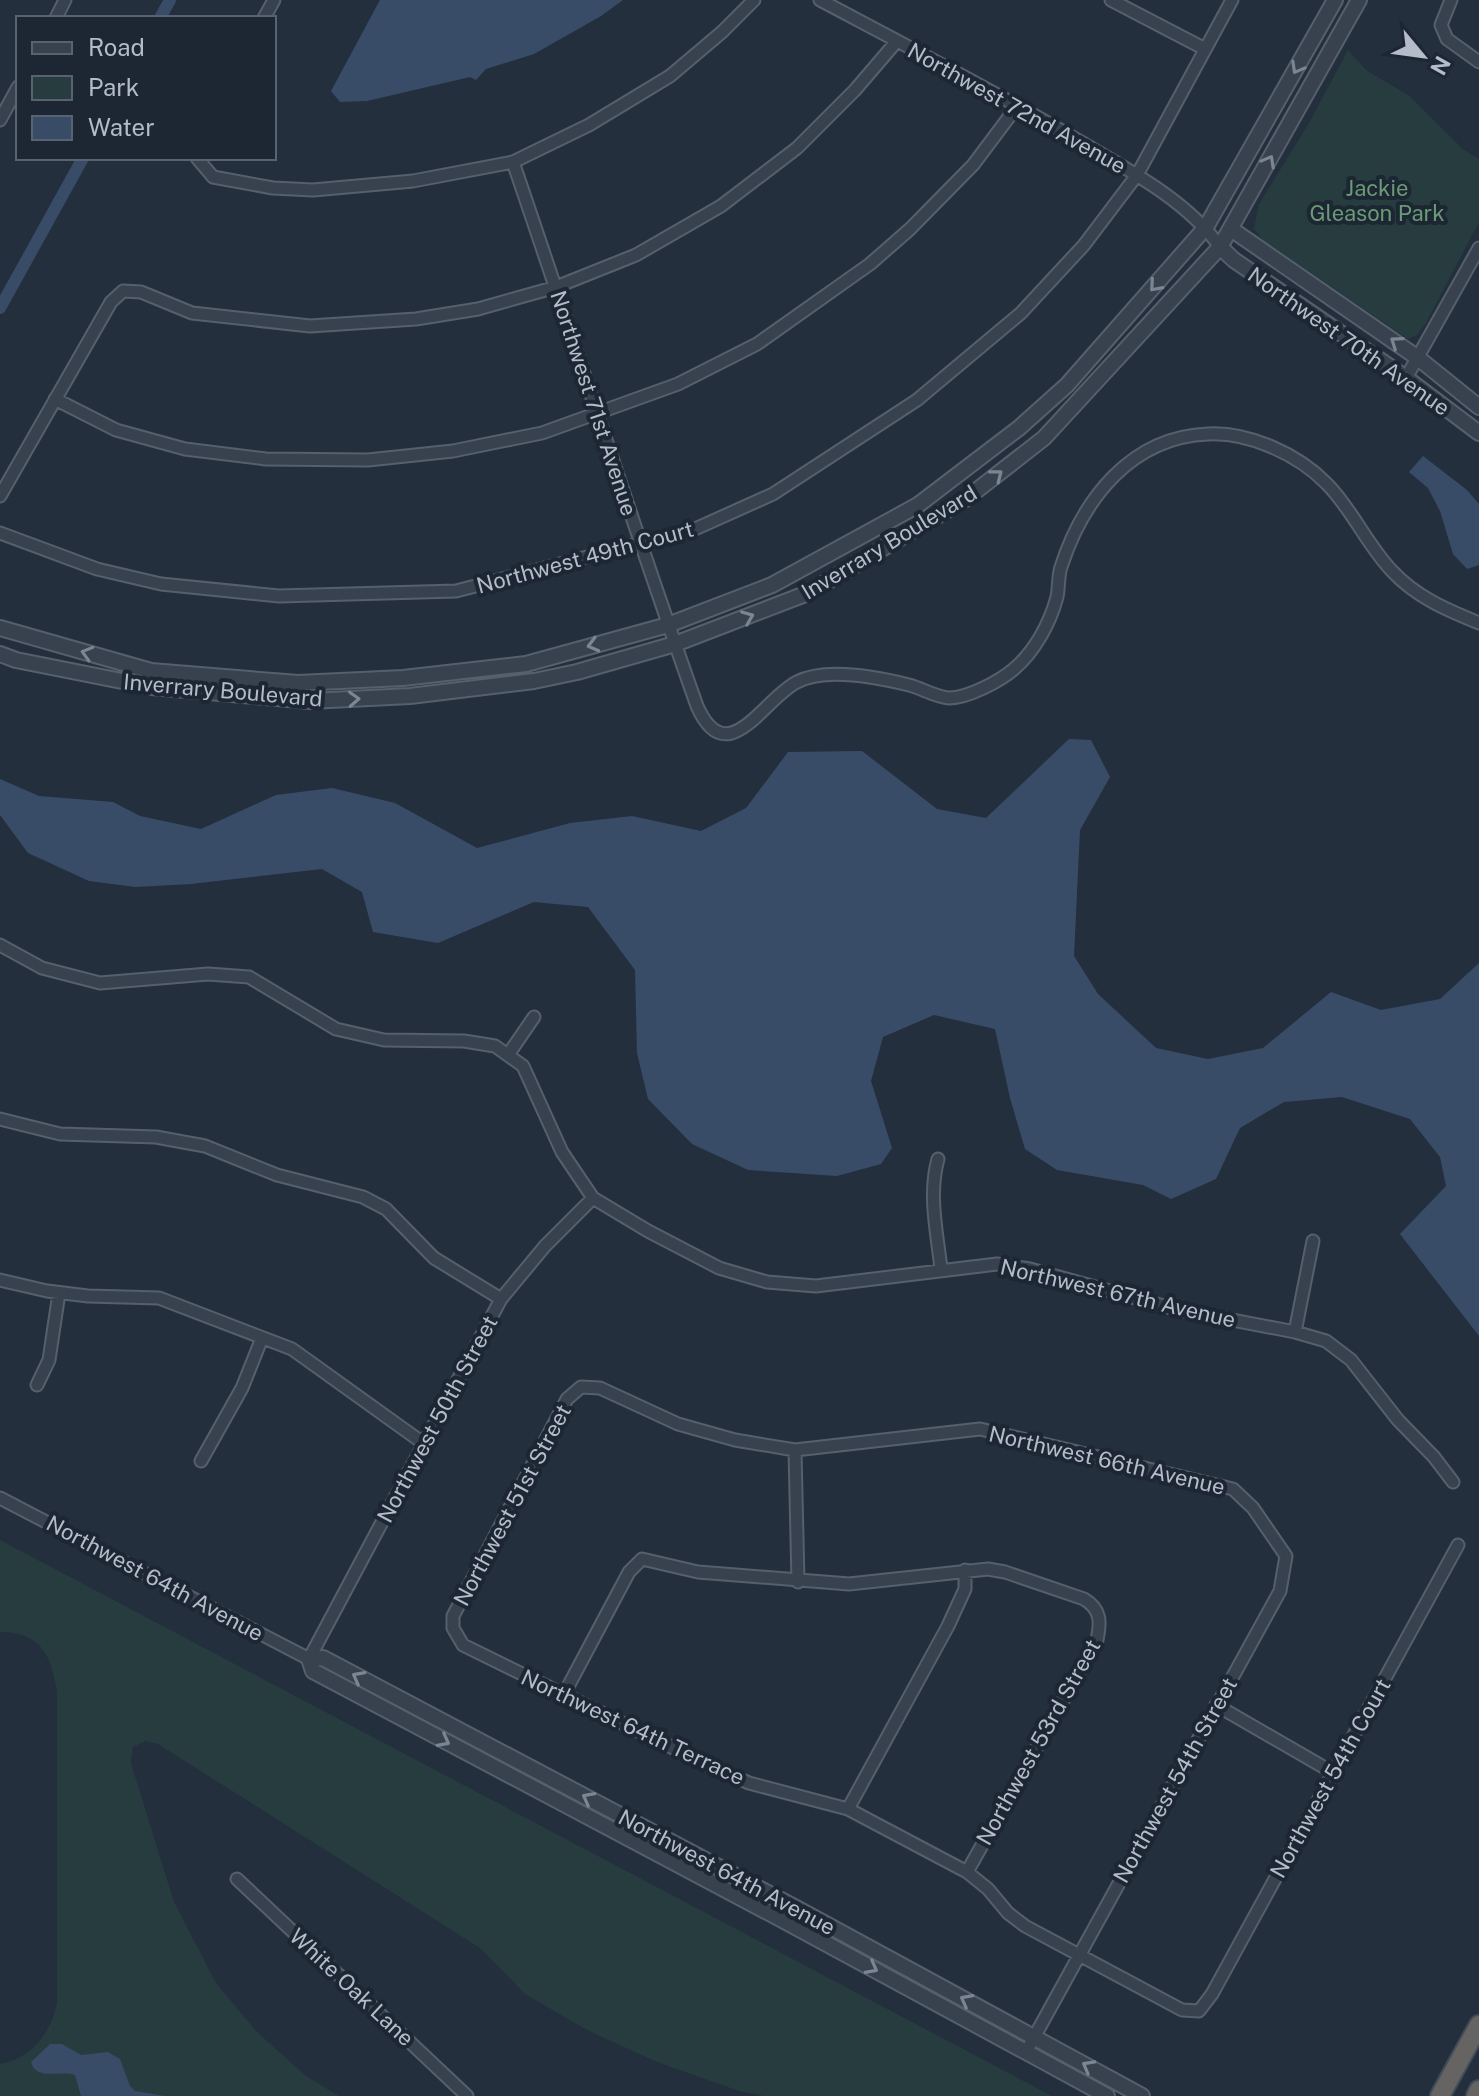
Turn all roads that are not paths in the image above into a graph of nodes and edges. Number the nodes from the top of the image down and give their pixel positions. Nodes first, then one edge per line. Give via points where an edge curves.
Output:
1 (754, 0) edge
2 (820, 0) edge
3 (1111, 0) edge
4 (1232, 0) edge
5 (1335, 0) edge
6 (1359, 0) edge
7 (1451, 0) edge
8 (897, 41) junction
9 (1205, 49) junction
10 (1479, 62) edge
11 (16, 91) edge
12 (1018, 105) junction
13 (0, 120) edge
14 (198, 160) edge
15 (513, 162) junction
16 (1137, 175) junction
17 (1206, 227) junction
18 (1231, 229) junction
19 (1220, 247) junction
20 (1479, 248) edge
21 (556, 287) junction
22 (1418, 358) junction
23 (1406, 378) junction
24 (55, 399) junction
25 (1479, 407) edge
26 (596, 414) junction
27 (1479, 433) edge
28 (0, 496) edge
29 (0, 533) edge
30 (641, 544) junction
31 (1479, 623) edge
32 (668, 625) junction
33 (0, 628) edge
34 (675, 644) junction
35 (0, 654) edge
36 (0, 945) edge
37 (534, 1017) dead end
38 (508, 1055) junction
39 (0, 1119) edge
40 (938, 1159) dead end
41 (593, 1198) junction
42 (1313, 1241) dead end
43 (941, 1269) junction
44 (0, 1280) edge
45 (59, 1293) junction
46 (501, 1299) junction
47 (1295, 1332) junction
48 (262, 1338) junction
49 (37, 1385) dead end
50 (581, 1387) joint
51 (423, 1443) junction
52 (795, 1450) junction
53 (201, 1461) dead end
54 (1453, 1482) dead end
55 (0, 1498) edge
56 (1253, 1508) joint
57 (1458, 1545) dead end
58 (965, 1570) junction
59 (798, 1582) junction
60 (453, 1628) joint
61 (309, 1659) junction
62 (563, 1696) junction
63 (1216, 1705) junction
64 (1332, 1772) junction
65 (848, 1809) junction
66 (967, 1872) junction
67 (237, 1879) dead end
68 (1078, 1954) junction
69 (1199, 2011) joint
70 (1479, 2025) edge
71 (1034, 2037) junction
72 (1026, 2052) junction
73 (1479, 2090) edge
74 (467, 2096) edge
75 (1107, 2096) edge
76 (1142, 2096) edge
77 (1440, 2096) edge
78 (1476, 2096) edge

1 - 15 street via 670,76 589,125
2 - 8 street, Northwest 72nd Avenue
3 - 9 street
4 - 9 street, Northwest 49th Court
5 -> 17 street, Inverrary Boulevard
18 -> 6 street, Inverrary Boulevard
7 - 10 street via 1441,25 1447,39
8 - 12 street, Northwest 72nd Avenue
8 - 21 street via 797,148 721,206 636,255
9 - 16 street, Northwest 49th Court
11 - 13 street
12 - 16 street, Northwest 72nd Avenue
12 - 26 street via 973,165 870,264 757,344 678,384
14 - 15 street via 213,177 313,190 413,181
15 - 21 street, Northwest 71st Avenue
16 - 17 street, Northwest 72nd Avenue
16 - 30 street, Northwest 49th Court via 1084,245 1021,313 917,400 773,494 695,529
17 - 18 street
17 - 19 street, Northwest 72nd Avenue
17 -> 32 street, Inverrary Boulevard via 1067,385 918,505 772,585
18 - 19 street, Inverrary Boulevard
22 -> 18 street, Northwest 70th Avenue
19 - 23 street, Northwest 70th Avenue
34 -> 19 street, Inverrary Boulevard via 808,593 967,498 1044,438
20 - 22 street
21 - 24 street via 478,309 416,319 310,326 192,313 141,292 123,291 111,302
21 - 26 street, Northwest 71st Avenue
22 - 23 street
22 - 25 street, Northwest 70th Avenue
23 - 27 street, Northwest 70th Avenue
24 - 26 street via 144,438 266,459 368,460 453,451 542,433
24 - 28 street
26 - 30 street, Northwest 71st Avenue
29 - 30 street, Northwest 49th Court via 97,569 161,584 279,596 456,591
30 - 32 street, Northwest 71st Avenue
31 - 34 street, Northwest 71st Avenue via 1412,590 1327,484 1293,457 1246,438 1208,434 1174,439 1143,453 1111,477 1090,505 1061,568 1057,598 1038,642 1015,668 985,688 949,698 906,684 837,673 811,675 785,688 746,727 719,733 704,723
32 -> 33 street, Inverrary Boulevard via 526,664 298,683 151,671
32 - 34 street, Northwest 71st Avenue
35 -> 34 street, Inverrary Boulevard via 152,687 310,701 534,681
36 - 38 street via 42,968 100,983 208,974 249,977 336,1029 384,1040 464,1041 495,1046
37 - 38 street
38 - 41 street, Northwest 67th Avenue via 523,1066 562,1152
39 - 46 street via 60,1134 156,1137 205,1146 277,1175 363,1197 386,1209 434,1258
40 - 43 street via 933,1201
41 - 43 street, Northwest 67th Avenue via 719,1268 767,1282 816,1286
41 - 46 street, Northwest 50th Street
42 - 47 street
43 - 47 street, Northwest 67th Avenue via 997,1264 1030,1269 1175,1309
44 - 45 street
45 - 48 street via 159,1298
45 - 49 street via 49,1360
46 - 51 street, Northwest 50th Street
47 - 54 street, Northwest 67th Avenue via 1326,1341 1351,1360
48 - 51 street via 310,1360
48 - 53 street via 242,1388
50 - 52 street, Northwest 66th Avenue via 600,1388 678,1424
50 - 60 street, Northwest 51st Street via 567,1399 453,1616
51 - 61 street, Northwest 50th Street
52 - 56 street, Northwest 66th Avenue via 980,1429 1233,1489
52 - 59 street
55 - 61 street, Northwest 64th Avenue
56 - 63 street, Northwest 54th Street via 1286,1556 1280,1591
57 - 64 street, Northwest 54th Court
58 - 59 street via 849,1584
58 - 65 street via 958,1606
58 - 66 street, Northwest 53rd Street via 1005,1572 1084,1599 1097,1610 1100,1626 1097,1640
59 - 62 street via 698,1572 642,1559 629,1572
60 - 62 street, Northwest 64th Terrace via 463,1645
71 -> 61 street, Northwest 64th Avenue via 323,1658
61 -> 72 street, Northwest 64th Avenue via 313,1671
62 - 65 street, Northwest 64th Terrace via 749,1783
63 - 64 street
63 - 68 street, Northwest 54th Street
64 - 69 street, Northwest 54th Court
65 - 66 street, Northwest 64th Terrace
66 - 68 street, Northwest 64th Terrace via 1025,1926
67 - 74 street, White Oak Lane
68 - 69 street, Northwest 64th Terrace via 1182,2010
68 - 71 street, Northwest 54th Street
70 - 77 highway
71 - 72 street, Northwest 54th Street
76 -> 71 street, Northwest 64th Avenue
72 - 75 street, Northwest 64th Avenue
73 - 78 highway

